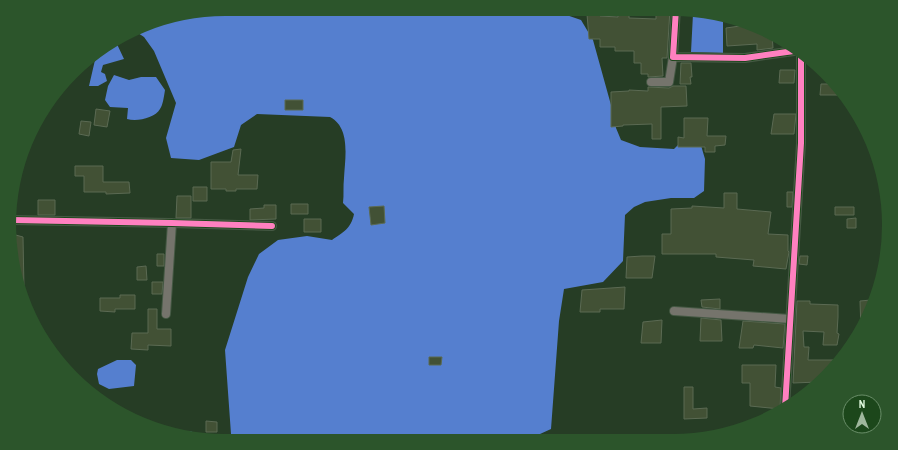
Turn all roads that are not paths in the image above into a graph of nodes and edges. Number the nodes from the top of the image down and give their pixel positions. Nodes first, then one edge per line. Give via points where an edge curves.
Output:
1 (676, 16) edge
2 (790, 52) edge
3 (673, 57) junction
4 (801, 60) edge
5 (651, 82) dead end
6 (16, 220) edge
7 (172, 223) junction
8 (272, 226) dead end
9 (674, 311) dead end
10 (166, 314) dead end
11 (790, 319) junction
12 (785, 401) edge

1 - 3 street
2 - 3 street via 745,58
3 - 5 street via 669,82
4 - 11 street via 801,143
6 - 7 street
7 - 8 street
7 - 10 street
9 - 11 street
11 - 12 street

